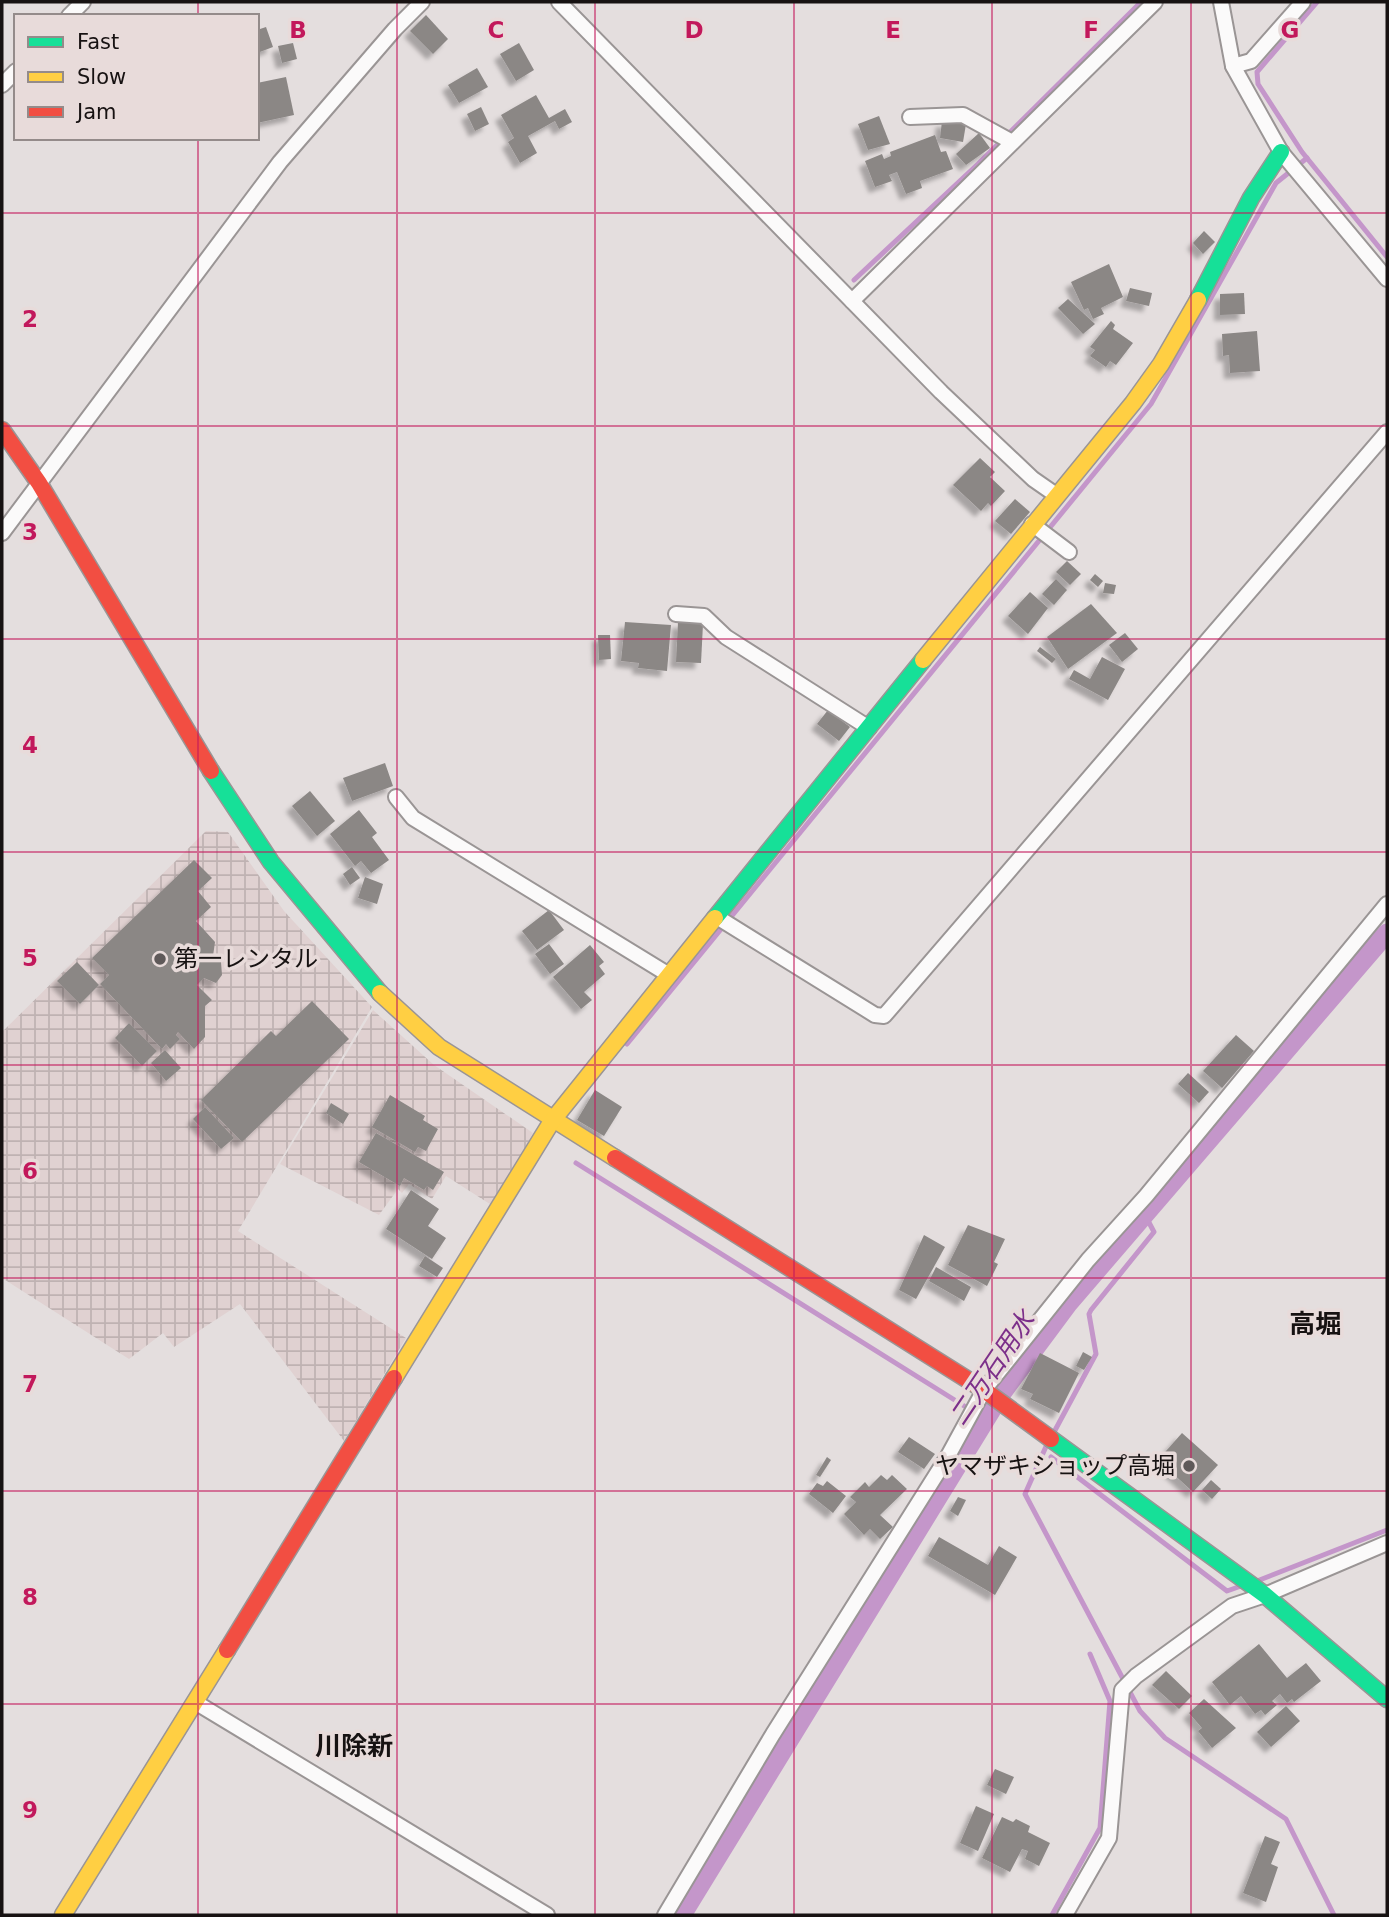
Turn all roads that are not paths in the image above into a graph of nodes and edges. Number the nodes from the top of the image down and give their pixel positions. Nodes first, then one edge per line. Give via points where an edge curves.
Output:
1 (422, 2) edge
2 (559, 2) edge
3 (1155, 2) edge
4 (1220, 2) edge
5 (1303, 2) edge
6 (1233, 66) junction
7 (910, 117) dead end
8 (1012, 142) junction
9 (1281, 152) junction
10 (1387, 279) edge
11 (852, 301) junction
12 (2, 430) edge
13 (1387, 432) edge
14 (39, 483) junction
15 (1056, 495) junction
16 (1032, 524) junction
17 (2, 533) edge
18 (1069, 552) dead end
19 (676, 614) dead end
20 (869, 728) junction
21 (396, 797) dead end
22 (1387, 904) edge
23 (717, 917) junction
24 (669, 975) junction
25 (552, 1121) junction
26 (984, 1390) junction
27 (1387, 1543) edge
28 (1265, 1595) junction
29 (1387, 1699) edge
30 (195, 1702) junction
31 (63, 1915) edge
32 (547, 1915) edge
33 (665, 1915) edge
34 (1065, 1915) edge

1 - 14 street via 280,162
2 - 11 street
3 - 8 street
4 - 6 street
5 - 6 street via 1251,61
6 - 9 street
7 - 8 street via 963,115
8 - 11 street
9 - 10 street
9 - 15 street via 1257,185 1175,342 1140,396
11 - 15 street via 941,392
12 - 14 street
13 - 23 street via 884,1016 875,1015
14 - 17 street
14 - 25 street via 231,804 336,945 373,987 439,1047
15 - 16 street
16 - 18 street
16 - 20 street
19 - 20 street via 704,616 726,637
20 - 23 street
21 - 24 street via 413,818
22 - 26 street
23 - 24 street
24 - 25 street
25 - 26 street
25 - 30 street
26 - 28 street
26 - 33 street via 948,1456
27 - 28 street
28 - 29 street
28 - 34 street via 1232,1606 1122,1690 1109,1838
30 - 31 street
30 - 32 street

